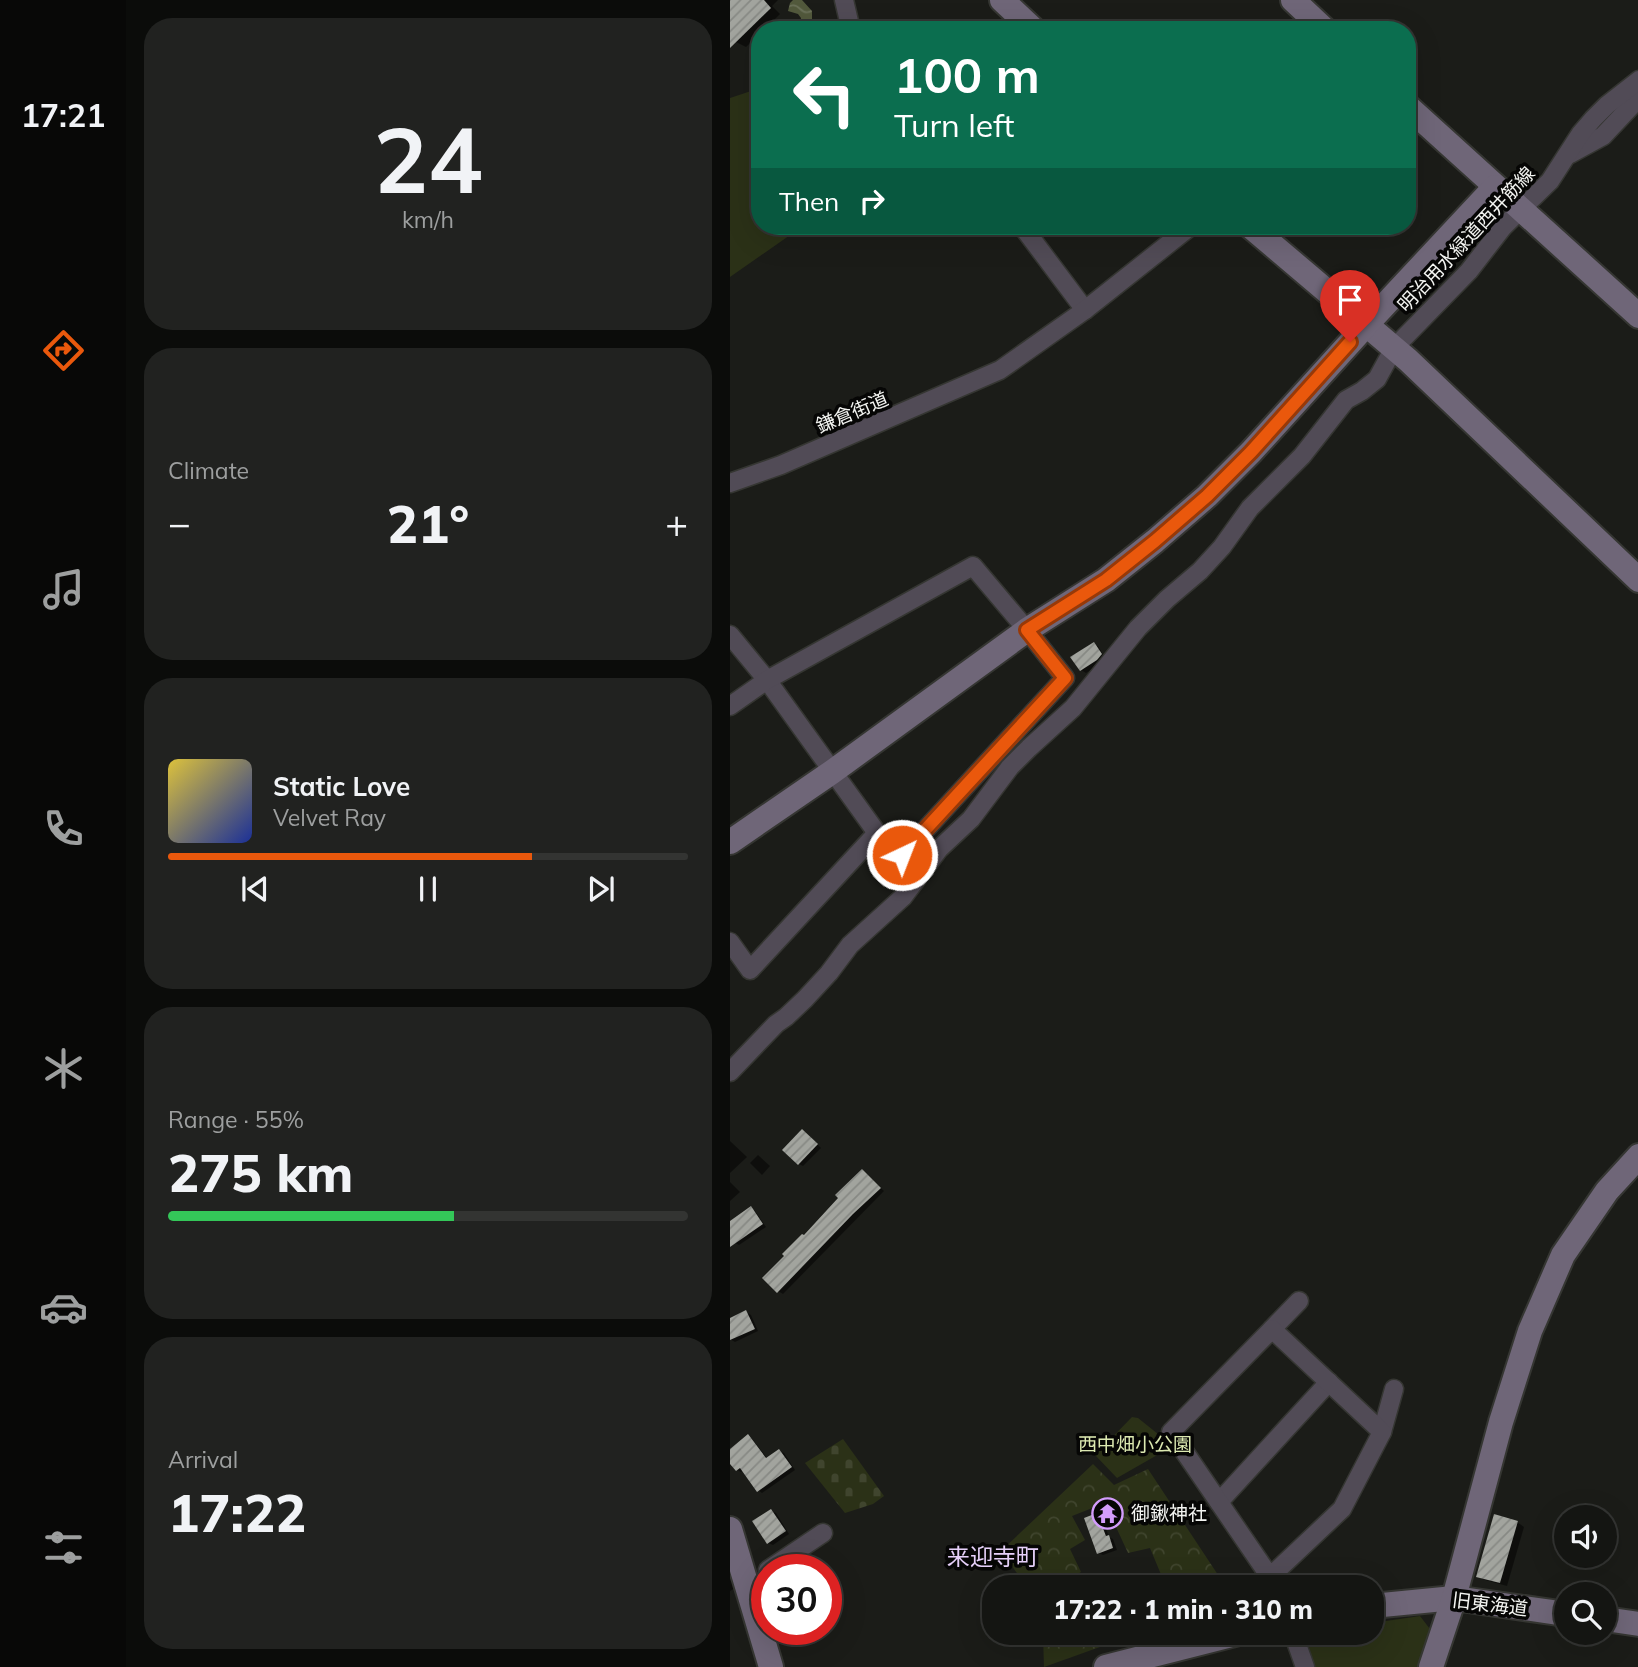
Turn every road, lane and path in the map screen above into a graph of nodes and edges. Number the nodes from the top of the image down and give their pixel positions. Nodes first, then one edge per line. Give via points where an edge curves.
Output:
1 (844, 0) edge
2 (1002, 0) edge
3 (1293, 0) edge
4 (849, 21) edge
5 (1024, 21) edge
6 (1315, 21) edge
7 (1638, 80) edge
8 (1638, 96) edge
9 (1416, 114) edge
10 (1566, 156) junction
11 (1495, 187) junction
12 (1521, 210) junction
13 (1029, 235) edge
14 (1180, 235) edge
15 (1261, 235) edge
16 (1085, 310) junction
17 (1638, 316) edge
18 (1367, 324) junction
19 (1394, 348) junction
20 (730, 483) edge
21 (1638, 580) edge
22 (1027, 630) junction
23 (730, 635) edge
24 (767, 680) junction
25 (730, 706) edge
26 (832, 772) junction
27 (877, 833) junction
28 (730, 842) edge
29 (730, 942) edge
30 (730, 1072) edge
31 (1638, 1156) edge
32 (1299, 1300) dead end
33 (1272, 1329) junction
34 (1329, 1382) junction
35 (1394, 1389) dead end
36 (1382, 1433) junction
37 (1219, 1502) junction
38 (730, 1529) edge
39 (823, 1534) dead end
40 (793, 1554) edge
41 (1266, 1575) edge
42 (1278, 1575) edge
43 (751, 1576) edge
44 (1454, 1598) junction
45 (1384, 1605) edge
46 (1554, 1612) edge
47 (766, 1645) edge
48 (1192, 1645) edge
49 (1297, 1645) edge
50 (771, 1667) edge
51 (1106, 1667) edge
52 (1305, 1667) edge
53 (1431, 1667) edge

1 - 4 street
2 - 5 street
3 - 6 street
7 - 10 street, 明治用水緑道西井筋線 via 1593,119
8 - 10 street via 1603,136
9 - 11 street
10 - 12 street, 明治用水緑道西井筋線 via 1550,181
11 - 12 street
11 - 18 street
12 - 17 street
12 - 19 street, 明治用水緑道西井筋線
13 - 16 street
14 - 16 street, 鎌倉街道
15 - 18 street
16 - 20 street, 鎌倉街道 via 1000,370
18 - 19 street
18 - 22 street via 1207,496 1106,580
19 - 21 street
19 - 30 street, 明治用水緑道西井筋線 via 1377,379 1346,400 1302,456 1250,508 1222,547 1138,628 1073,708 1010,767 903,897 850,945 805,999
22 - 24 street via 973,566
22 - 26 street
22 - 27 street via 1065,678 902,855
23 - 24 street
24 - 25 street
24 - 26 street
26 - 27 street
26 - 28 street
27 - 29 street via 750,970
31 - 44 street via 1607,1191 1563,1255 1530,1331
32 - 33 street
33 - 34 street
33 - 37 street via 1171,1432
34 - 36 street
34 - 37 street
35 - 36 street
36 - 42 street via 1342,1509
37 - 41 street
38 - 43 street
39 - 40 street
44 - 45 street, 旧東海道
44 - 46 street, 旧東海道
44 - 53 street
47 - 50 street
48 - 51 street
49 - 52 street

